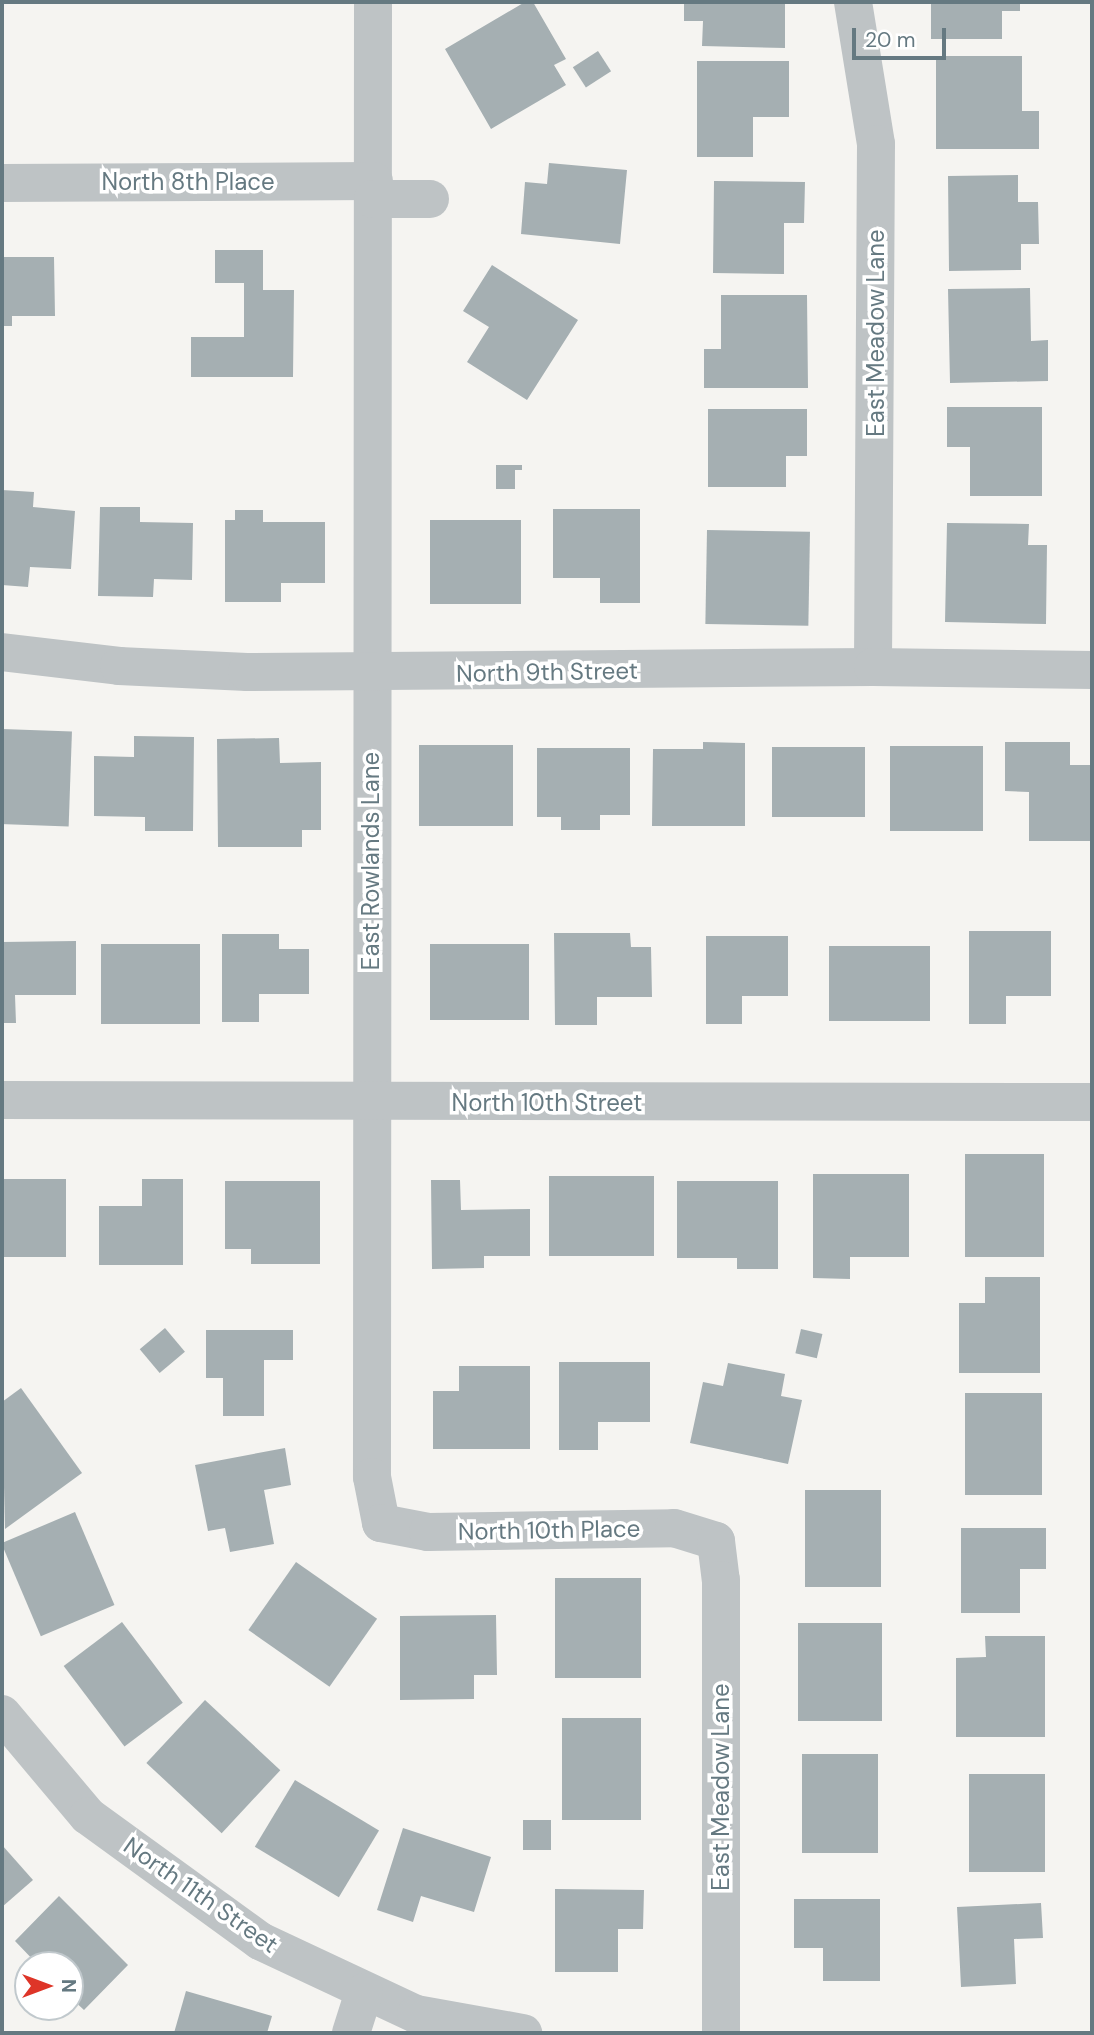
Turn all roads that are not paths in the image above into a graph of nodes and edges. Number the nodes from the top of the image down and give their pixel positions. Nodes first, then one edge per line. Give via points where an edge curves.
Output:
1 (373, 2) edge
2 (853, 2) edge
3 (2, 183) edge
4 (374, 190) junction
5 (430, 199) dead end
6 (2, 652) edge
7 (873, 667) junction
8 (1092, 670) edge
9 (371, 674) junction
10 (2, 1100) edge
11 (1092, 1102) edge
12 (371, 1104) junction
13 (381, 1522) joint
14 (716, 1541) joint
15 (2, 1714) edge
16 (364, 1992) junction
17 (351, 2033) edge
18 (523, 2033) edge
19 (721, 2033) edge

1 - 4 street, East Rowlands Lane
2 - 7 street, East Meadow Lane via 876,144
3 - 4 street, North 8th Place
4 - 5 street
4 - 9 street, East Rowlands Lane
6 - 9 street, North 9th Street via 119,666
7 - 8 street, North 9th Street
7 - 9 street, North 9th Street
9 - 12 street, East Rowlands Lane
10 - 12 street, North 10th Street
11 - 12 street, North 10th Street
12 - 13 street, East Rowlands Lane via 372,1477
13 - 14 street, North 10th Place via 428,1532 674,1528
14 - 19 street, East Meadow Lane via 721,1580
15 - 16 street, North 11th Street via 88,1815 260,1941
16 - 17 street
16 - 18 street, North 11th Street via 415,2014

